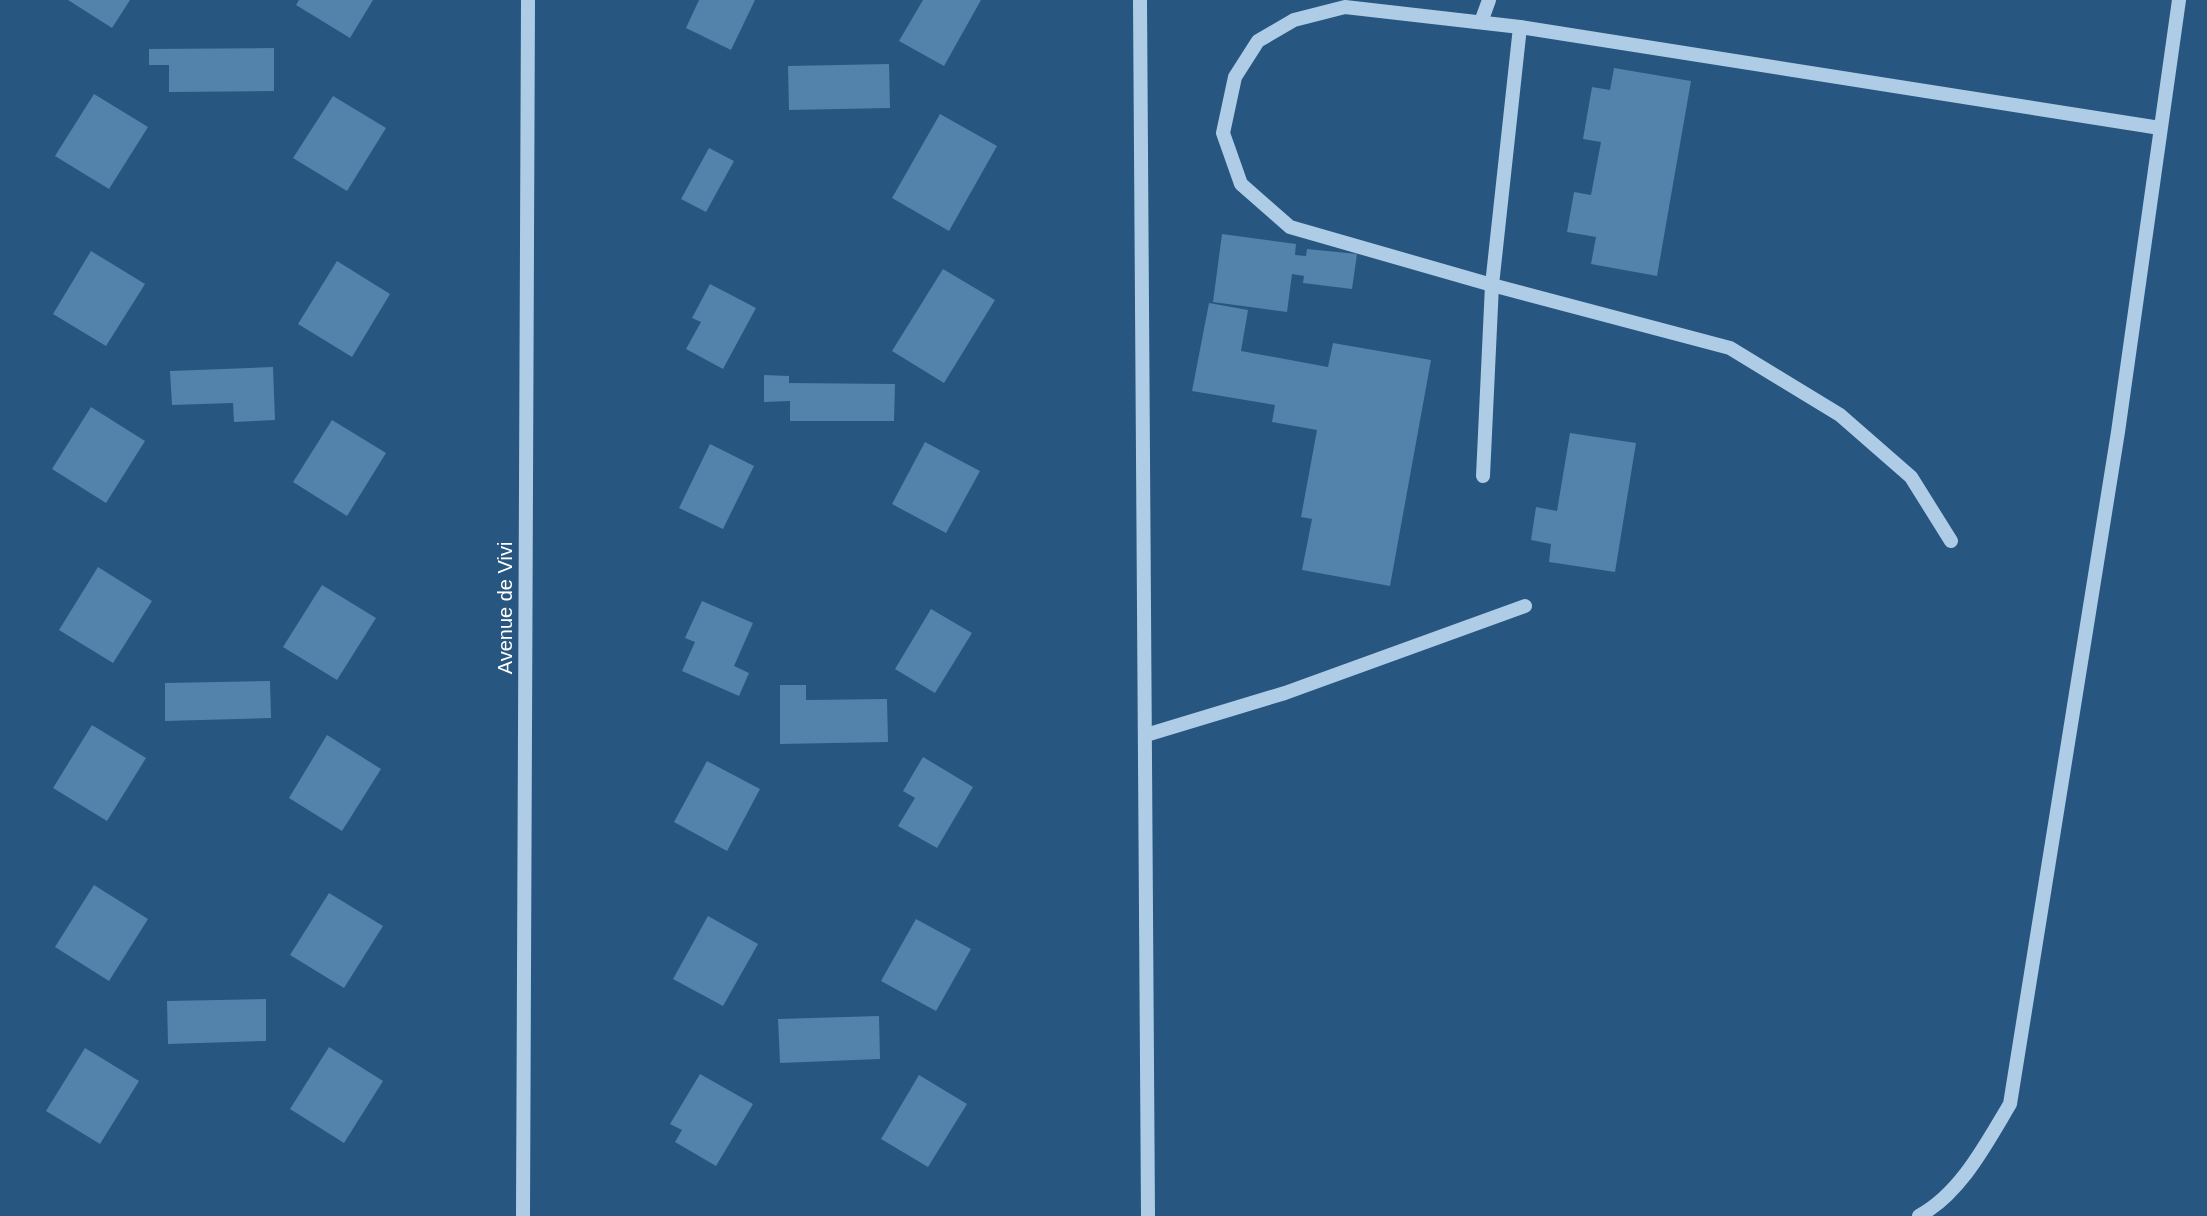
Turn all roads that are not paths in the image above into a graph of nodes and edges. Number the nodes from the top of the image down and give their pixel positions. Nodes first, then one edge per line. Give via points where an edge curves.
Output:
1 (528, 0) edge
2 (1140, 0) edge
3 (1489, 0) edge
4 (2179, 0) edge
5 (1481, 22) junction
6 (1520, 27) junction
7 (2160, 128) junction
8 (1492, 285) junction
9 (1483, 476) dead end
10 (1951, 541) dead end
11 (1525, 606) dead end
12 (1146, 735) junction
13 (523, 1216) edge
14 (1148, 1216) edge
15 (1919, 1216) edge

1 - 13 street, Avenue de Vivi
2 - 12 street
3 - 5 street
4 - 7 street
5 - 6 street
5 - 8 street via 1345,7 1294,20 1258,41 1250,53 1235,77 1223,133 1241,184 1290,227
6 - 7 street
6 - 8 street
7 - 15 street via 2010,1104 1976,1162
8 - 9 street
8 - 10 street via 1730,348 1852,425 1911,477
11 - 12 street via 1285,693
12 - 14 street

